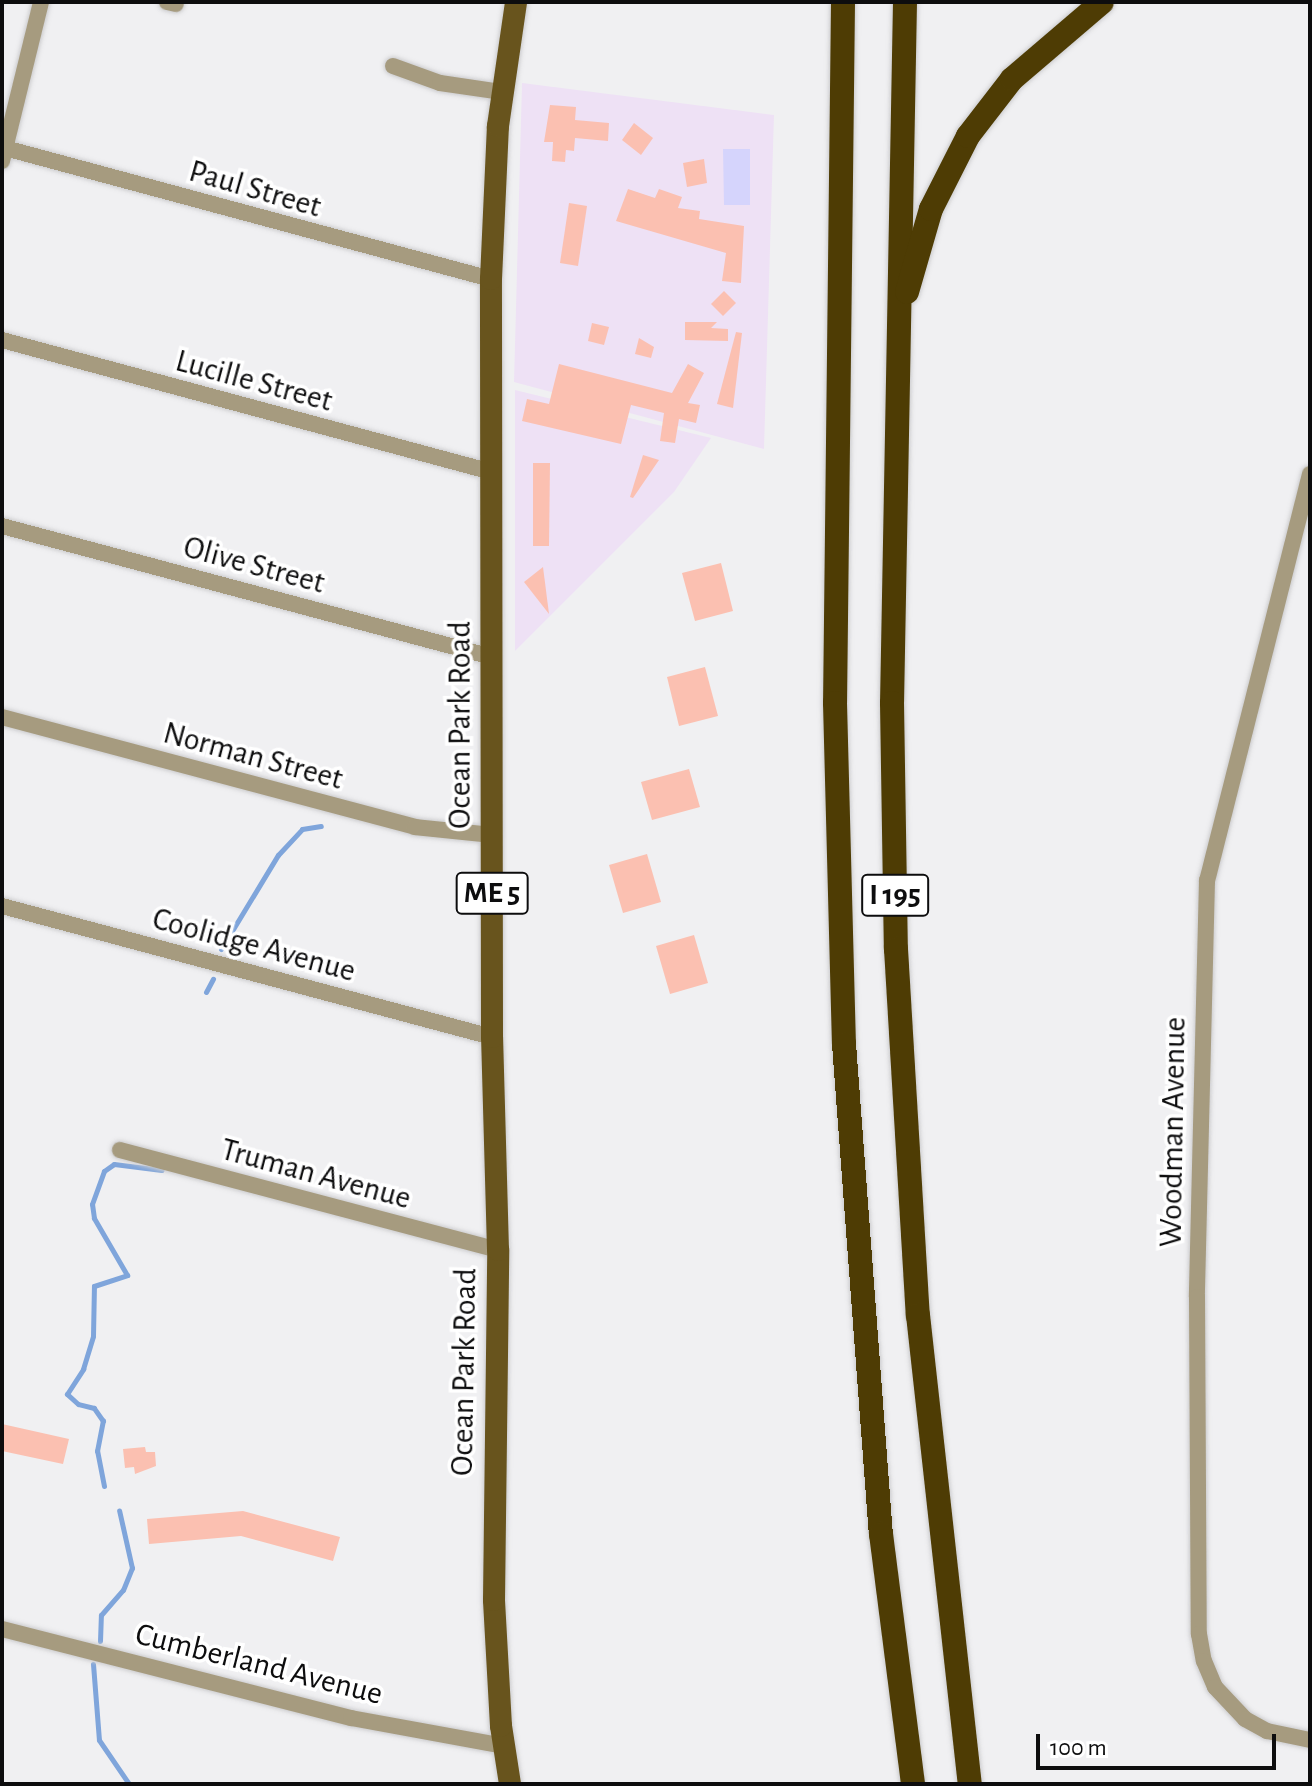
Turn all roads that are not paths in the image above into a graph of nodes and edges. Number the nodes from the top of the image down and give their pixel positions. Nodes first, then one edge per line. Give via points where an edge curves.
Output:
1 (41, 2) edge
2 (516, 2) edge
3 (843, 2) edge
4 (905, 2) edge
5 (1102, 2) edge
6 (393, 66) dead end
7 (502, 92) junction
8 (4, 155) edge
9 (491, 279) junction
10 (897, 333) junction
11 (2, 340) edge
12 (492, 472) junction
13 (1310, 474) edge
14 (2, 526) edge
15 (492, 657) junction
16 (2, 717) edge
17 (492, 835) junction
18 (2, 906) edge
19 (492, 1037) junction
20 (120, 1150) dead end
21 (498, 1250) junction
22 (2, 1629) edge
23 (1310, 1740) edge
24 (503, 1746) junction
25 (510, 1784) edge
26 (913, 1784) edge
27 (970, 1784) edge

1 - 8 street
2 - 7 main road, Ocean Park Road / ME 5
3 - 26 highway, I 195 via 835,703 844,1044 881,1534
4 - 10 highway, I 195
5 - 10 highway via 1012,79 968,136 931,209
6 - 7 street via 440,83
7 - 9 main road, Ocean Park Road / ME 5
8 - 9 street, Paul Street
9 - 12 main road, Ocean Park Road / ME 5
10 - 27 highway, I 195 via 892,703 902,1081 918,1315
11 - 12 street, Lucille Street
12 - 15 main road, Ocean Park Road / ME 5
13 - 23 street, Woodman Avenue via 1207,880 1197,1311 1199,1634 1204,1661 1215,1687 1245,1719 1267,1731
14 - 15 street, Olive Street
15 - 17 main road, Ocean Park Road / ME 5
16 - 17 street, Norman Street via 415,827
17 - 19 main road, Ocean Park Road / ME 5
18 - 19 street, Coolidge Avenue
19 - 21 main road, Ocean Park Road / ME 5
20 - 21 street, Truman Avenue
21 - 24 main road, Ocean Park Road / ME 5 via 494,1600
22 - 24 street, Cumberland Avenue via 351,1718
24 - 25 main road, Ocean Park Road / ME 5

